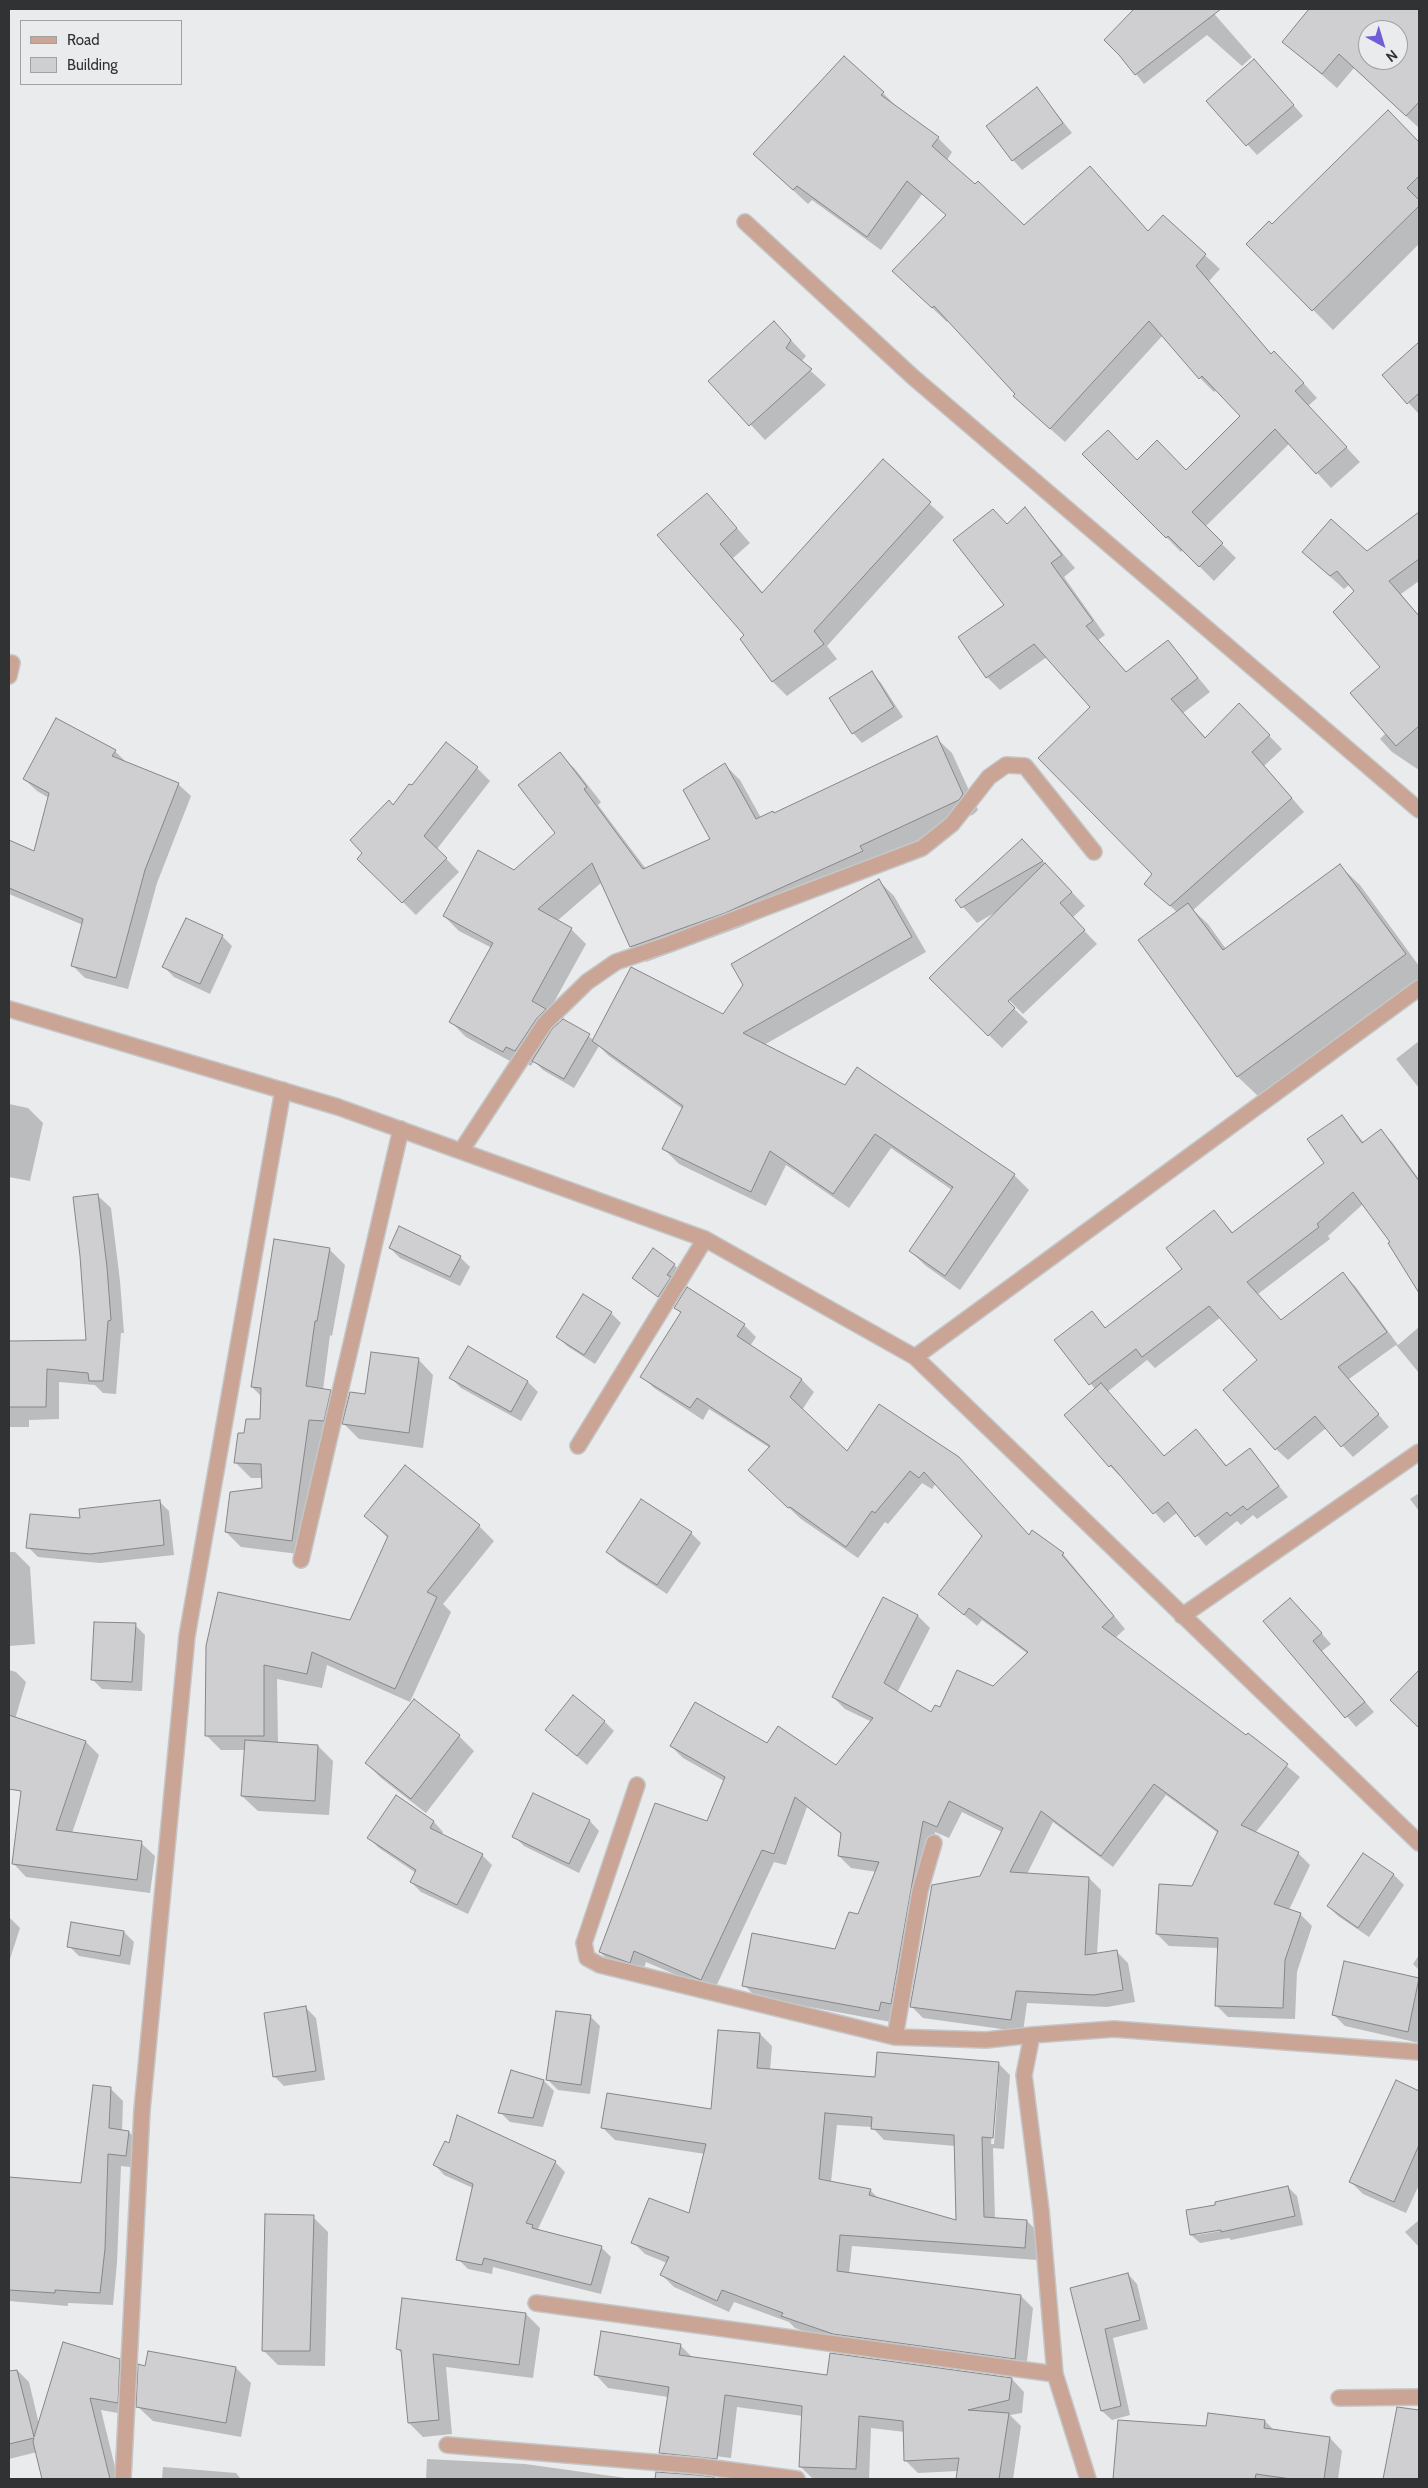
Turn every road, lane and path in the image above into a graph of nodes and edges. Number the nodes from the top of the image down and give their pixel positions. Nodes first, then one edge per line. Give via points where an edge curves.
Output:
1 (745, 222) dead end
2 (1419, 810) edge
3 (1094, 852) dead end
4 (1419, 988) edge
5 (9, 1009) edge
6 (283, 1090) junction
7 (401, 1129) junction
8 (461, 1150) junction
9 (705, 1239) junction
10 (915, 1357) junction
11 (578, 1446) dead end
12 (1419, 1452) edge
13 (301, 1560) dead end
14 (1182, 1616) junction
15 (637, 1785) dead end
16 (934, 1843) dead end
17 (1419, 1843) edge
18 (1032, 2035) junction
19 (895, 2037) junction
20 (1419, 2052) edge
21 (536, 2303) dead end
22 (1055, 2374) junction
23 (1419, 2397) edge
24 (1339, 2398) dead end
25 (447, 2445) dead end
26 (123, 2479) edge
27 (797, 2479) edge
28 (1088, 2479) edge

1 - 2 street via 913,377
3 - 8 street via 1025,766 1006,765 989,777 952,824 922,848 616,962 594,977 545,1023
4 - 10 street
5 - 6 street
6 - 7 street
6 - 26 street via 187,1636 142,2110
7 - 8 street
7 - 13 street
8 - 9 street
9 - 10 street
9 - 11 street
10 - 14 street
12 - 14 street
14 - 17 street
15 - 19 street via 584,1943 586,1958 600,1966
16 - 19 street via 920,1891
18 - 19 street via 986,2040
18 - 20 street via 1114,2029
18 - 22 street via 1024,2075 1041,2210
21 - 22 street
22 - 28 street
23 - 24 street
25 - 27 street via 699,2466

